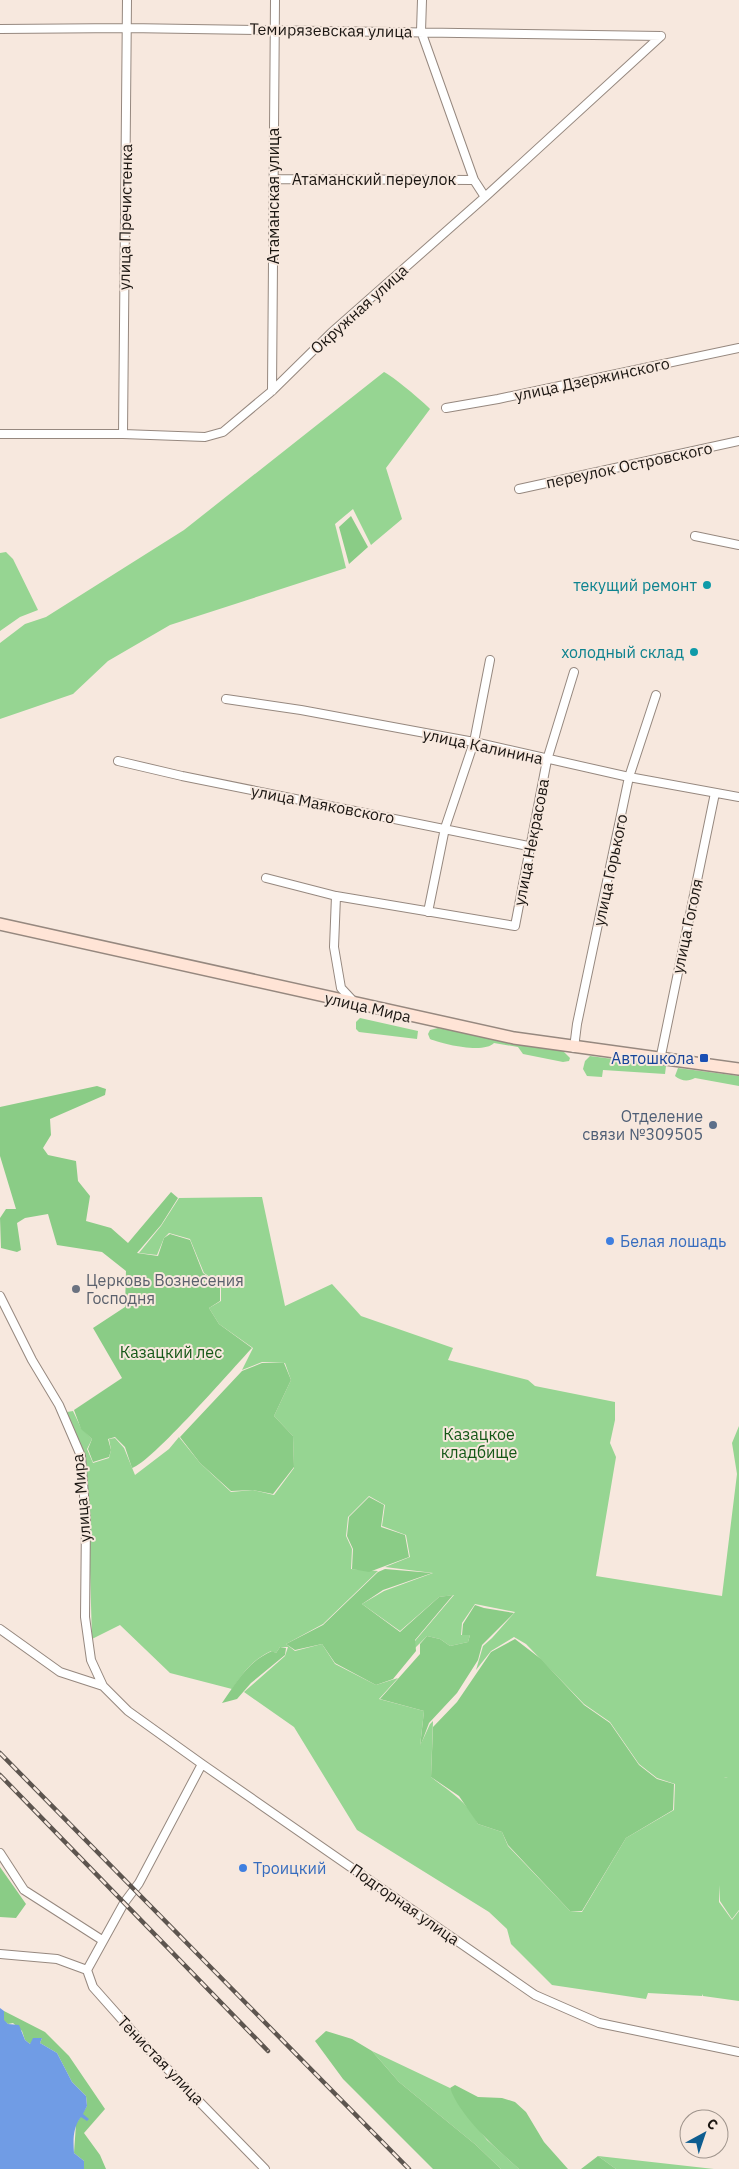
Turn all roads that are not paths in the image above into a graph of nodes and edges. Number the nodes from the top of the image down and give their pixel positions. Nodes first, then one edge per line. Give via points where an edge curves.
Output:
1 (127, 0) edge
2 (275, 0) edge
3 (422, 0) edge
4 (127, 28) junction
5 (0, 29) edge
6 (274, 30) junction
7 (422, 31) junction
8 (661, 36) joint
9 (273, 179) junction
10 (474, 180) junction
11 (485, 197) junction
12 (739, 348) edge
13 (272, 391) junction
14 (446, 408) dead end
15 (0, 434) edge
16 (123, 434) junction
17 (739, 441) edge
18 (520, 489) dead end
19 (695, 536) dead end
20 (739, 545) edge
21 (490, 660) dead end
22 (574, 672) dead end
23 (656, 695) dead end
24 (226, 699) dead end
25 (474, 742) junction
26 (547, 760) junction
27 (118, 761) dead end
28 (629, 777) junction
29 (715, 793) junction
30 (739, 797) edge
31 (445, 828) junction
32 (528, 846) junction
33 (266, 878) dead end
34 (336, 896) junction
35 (428, 912) junction
36 (0, 924) edge
37 (355, 1004) junction
38 (574, 1048) junction
39 (660, 1060) junction
40 (739, 1069) edge
41 (0, 1296) edge
42 (0, 1629) edge
43 (103, 1686) junction
44 (202, 1764) junction
45 (0, 1854) edge
46 (139, 1883) junction
47 (147, 1886) dead end
48 (102, 1940) junction
49 (0, 1954) edge
50 (87, 1970) junction
51 (739, 2052) edge
52 (265, 2169) edge

1 - 4 street, улица Пречистенка
2 - 6 street, Атаманская улица
3 - 7 street
4 - 5 street, Темирязевская улица
4 - 6 street, Темирязевская улица
4 - 16 street, улица Пречистенка
6 - 7 street, Темирязевская улица
6 - 9 street, Атаманская улица
7 - 8 street, Темирязевская улица
7 - 10 street
8 - 11 street, Окружная улица
9 - 10 street, Атаманский переулок
9 - 13 street, Атаманская улица
10 - 11 street
11 - 13 street, Окружная улица via 331,333
12 - 14 street, улица Дзержинского
13 - 16 street, Окружная улица via 222,432 205,437
15 - 16 street, Окружная улица
17 - 18 street, переулок Островского
19 - 20 street
21 - 25 street
22 - 26 street, улица Некрасова
23 - 28 street, улица Горького
24 - 25 street, улица Калинина
25 - 26 street, улица Калинина
25 - 31 street
26 - 28 street, улица Калинина
26 - 32 street, улица Некрасова
27 - 31 street, улица Маяковского
28 - 29 street, улица Калинина
28 - 38 street, улица Горького
29 - 30 street, улица Калинина
29 - 39 street, улица Гоголя
31 - 32 street, улица Маяковского
31 - 35 street
32 - 35 street, улица Некрасова via 515,926
33 - 34 street
34 - 35 street
34 - 37 street via 334,947 341,988
36 - 37 main road, улица Мира
37 - 38 main road, улица Мира
38 - 39 main road, улица Мира
39 - 40 main road, улица Мира
41 - 43 street, улица Мира via 59,1405 81,1456 86,1522 85,1617 91,1660
42 - 43 street, Подгорная улица via 60,1672
43 - 44 street, Подгорная улица via 128,1710
44 - 46 street
44 - 51 street, Подгорная улица via 536,1995 598,2023
45 - 48 street via 24,1890
46 - 47 street
46 - 48 street
48 - 50 street
49 - 50 street via 57,1959
50 - 52 street, Тенистая улица via 93,1987

